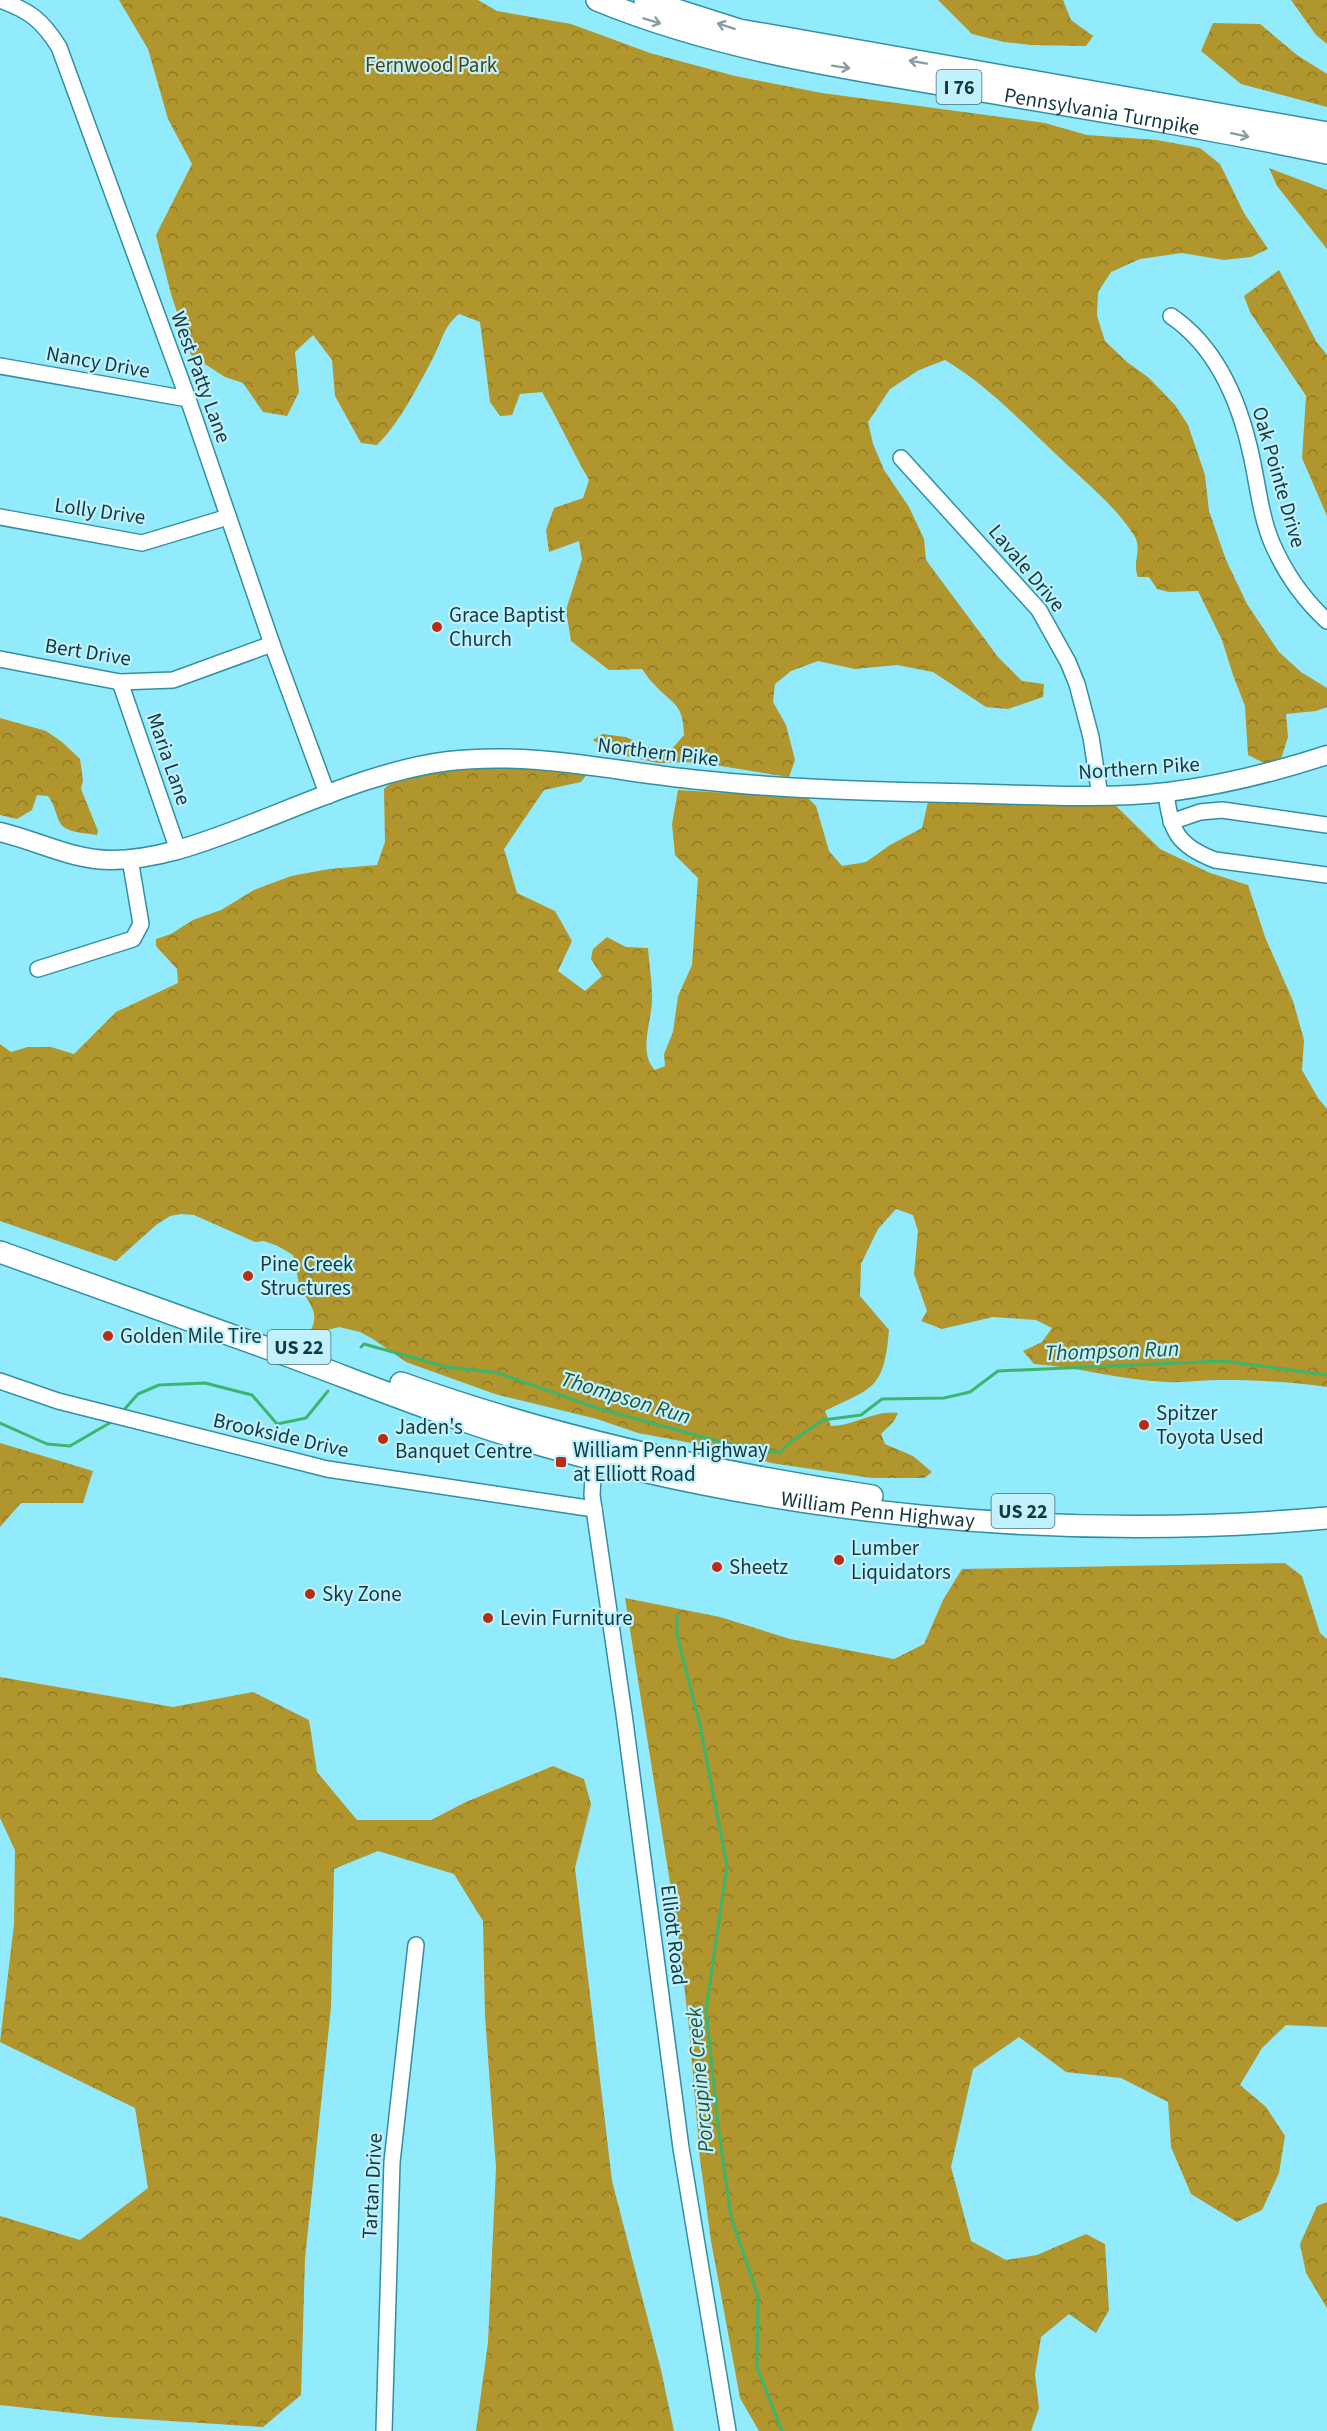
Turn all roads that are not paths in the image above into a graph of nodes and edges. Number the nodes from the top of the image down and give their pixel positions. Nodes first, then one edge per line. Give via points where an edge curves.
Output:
1 (0, 0) edge
2 (597, 0) edge
3 (645, 0) edge
4 (1327, 133) edge
5 (1327, 153) edge
6 (1171, 316) dead end
7 (0, 366) edge
8 (188, 399) junction
9 (901, 458) dead end
10 (0, 517) edge
11 (228, 517) junction
12 (1327, 621) edge
13 (272, 644) junction
14 (0, 659) edge
15 (120, 682) junction
16 (1327, 755) edge
17 (1166, 792) junction
18 (328, 796) junction
19 (1100, 796) junction
20 (1171, 822) junction
21 (1327, 825) edge
22 (0, 832) edge
23 (178, 850) junction
24 (130, 859) junction
25 (1327, 875) edge
26 (38, 969) dead end
27 (0, 1239) edge
28 (0, 1252) edge
29 (0, 1381) edge
30 (598, 1452) junction
31 (1327, 1506) edge
32 (594, 1509) junction
33 (1327, 1518) edge
34 (417, 1945) dead end
35 (384, 2431) edge
36 (728, 2431) edge

1 - 8 street, West Patty Lane via 33,15 59,47
2 -> 5 highway, Pennsylvania Turnpike / I 76 via 717,41 791,58 1224,131
4 -> 3 highway, Pennsylvania Turnpike / I 76 via 739,30
6 - 12 street, Oak Pointe Drive via 1196,336 1232,394 1246,434 1272,542 1301,594
7 - 8 street, Nancy Drive
8 - 11 street, West Patty Lane
9 - 19 street, Lavale Drive via 1039,610 1077,684 1091,737
10 - 11 street, Lolly Drive via 142,543
11 - 13 street, West Patty Lane
13 - 15 street, Bert Drive via 173,680
13 - 18 street, West Patty Lane
14 - 15 street, Bert Drive
15 - 23 street, Maria Lane
16 - 17 main road, Northern Pike via 1224,784
17 - 19 main road, Northern Pike
17 - 20 street
18 - 19 main road, Northern Pike via 410,768 448,761 500,759 760,786
18 - 23 main road, Northern Pike
20 - 21 street via 1200,812 1222,810
20 - 25 street via 1185,846 1197,854 1215,860
22 - 24 main road, Northern Pike via 90,859
23 - 24 main road, Northern Pike
24 - 26 street via 141,924 133,939
27 - 30 highway, William Penn Highway / US 22
28 - 30 highway, William Penn Highway / US 22 via 418,1405 523,1440
29 - 32 street, Brookside Drive via 58,1401 327,1469
30 - 31 highway, William Penn Highway / US 22 via 669,1460 898,1500 976,1508 1148,1514
30 - 32 street, Elliott Road via 591,1488
30 - 33 highway, William Penn Highway / US 22 via 676,1478 781,1498 986,1521 1148,1527
32 - 36 street, Elliott Road via 681,2148
34 - 35 street, Tartan Drive via 392,2162

